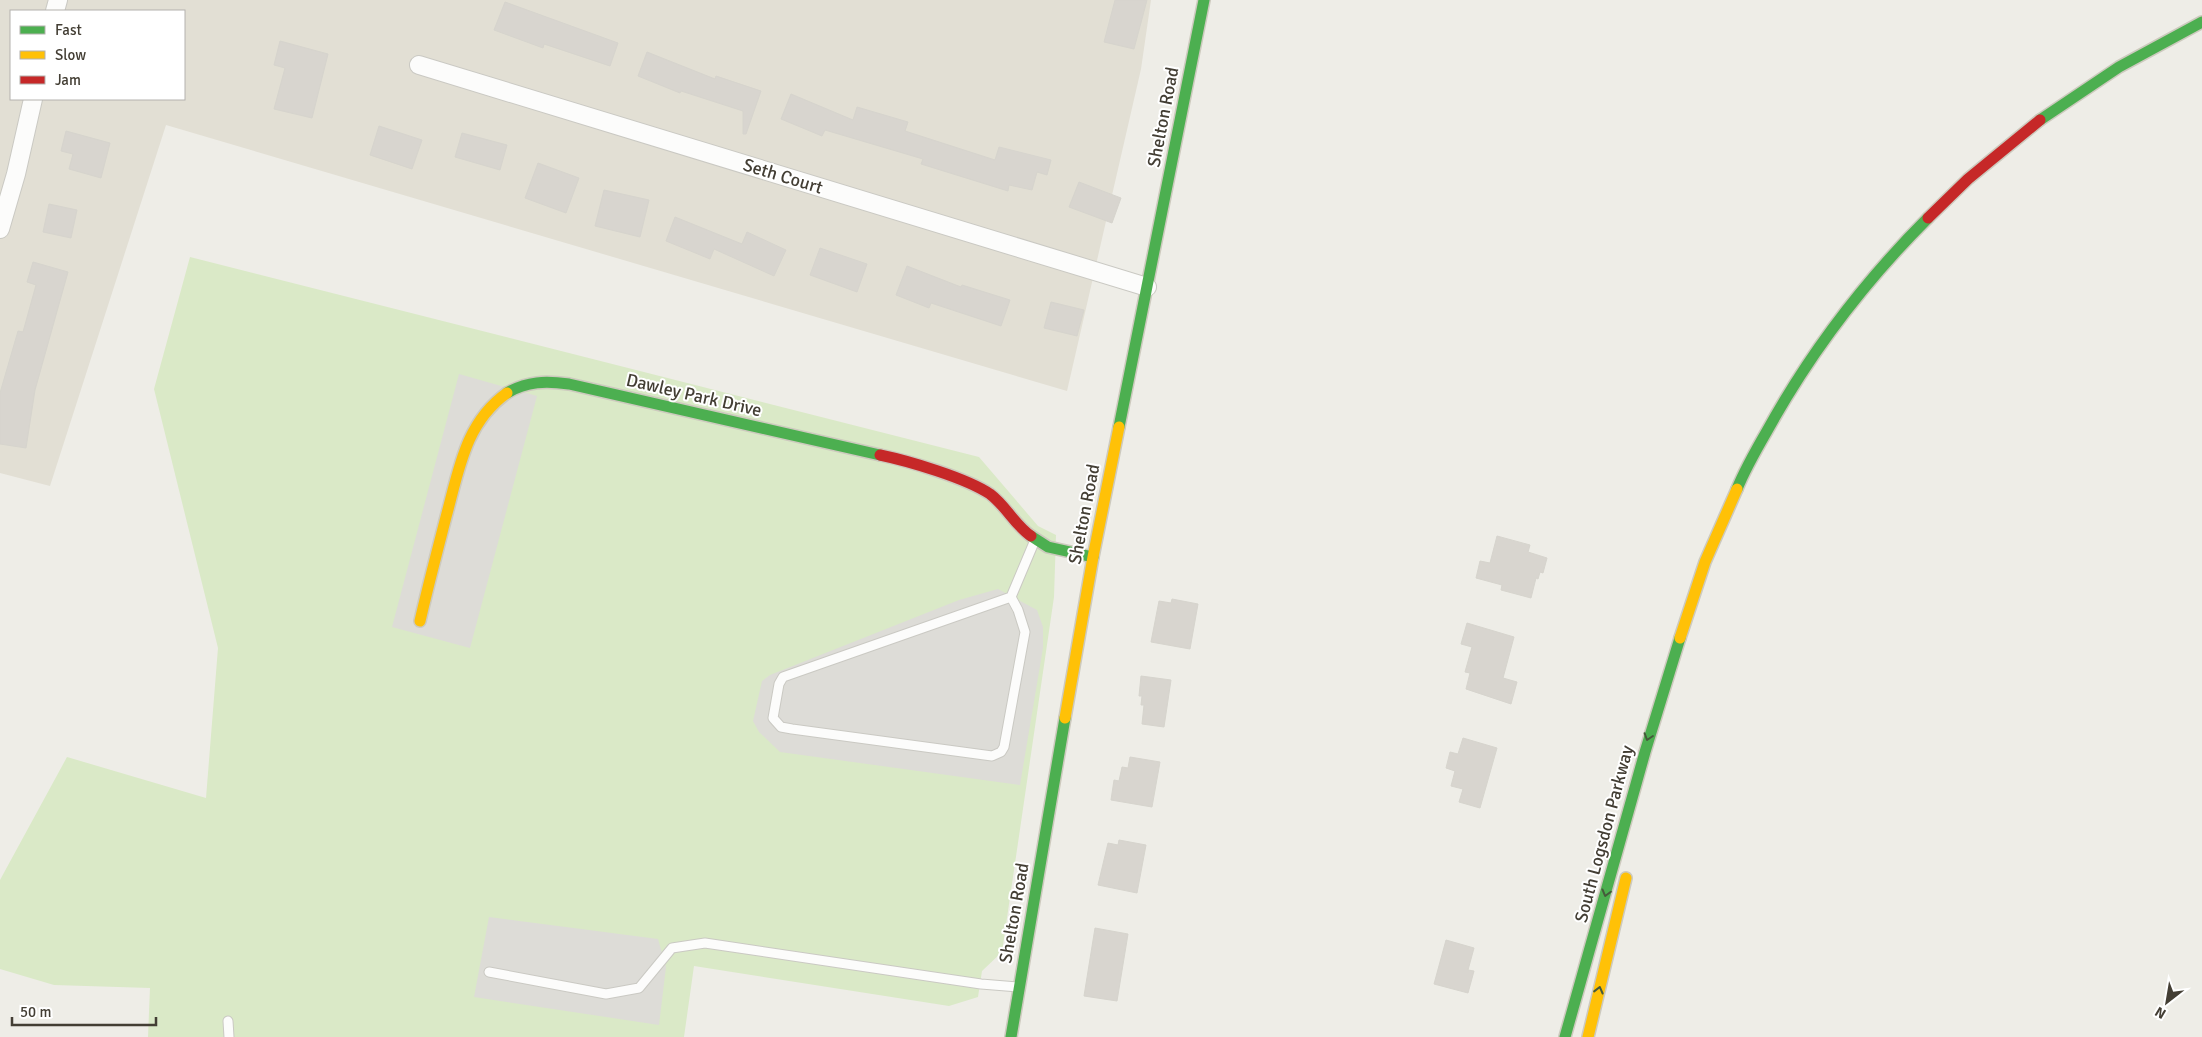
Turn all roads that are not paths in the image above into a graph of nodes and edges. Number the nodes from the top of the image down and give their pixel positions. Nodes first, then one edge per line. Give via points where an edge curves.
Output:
1 (1204, 0) edge
2 (2202, 22) edge
3 (419, 65) dead end
4 (33, 100) edge
5 (0, 229) edge
6 (1147, 287) junction
7 (1035, 540) junction
8 (1094, 557) junction
9 (1011, 598) junction
10 (420, 622) dead end
11 (1679, 640) junction
12 (1660, 741) dead end
13 (1629, 866) dead end
14 (488, 972) dead end
15 (1020, 987) junction
16 (228, 1020) dead end
17 (229, 1037) edge
18 (1012, 1037) edge
19 (1565, 1037) edge
20 (1588, 1037) edge

1 - 6 street, Shelton Road
2 - 11 street, South Logsdon Parkway via 2102,76 2016,138 1933,210 1869,281 1800,374 1765,432 1720,524
3 - 6 street, Seth Court
4 - 5 street
6 - 8 street, Shelton Road
7 - 8 street, Dawley Park Drive via 1061,551
7 - 9 lane
7 - 10 street, Dawley Park Drive via 989,494 905,460 584,387 539,382 512,390 476,426 467,442
8 - 15 street, Shelton Road
9 - 9 lane via 1025,632 1001,752 992,756 792,729 781,727 773,718 783,677
11 - 12 street, South Logsdon Parkway
11 -> 19 street, South Logsdon Parkway via 1642,756
20 -> 13 street, South Logsdon Parkway
14 - 15 lane via 606,994 639,988 672,948 705,943
15 - 18 street, Shelton Road
16 - 17 lane

